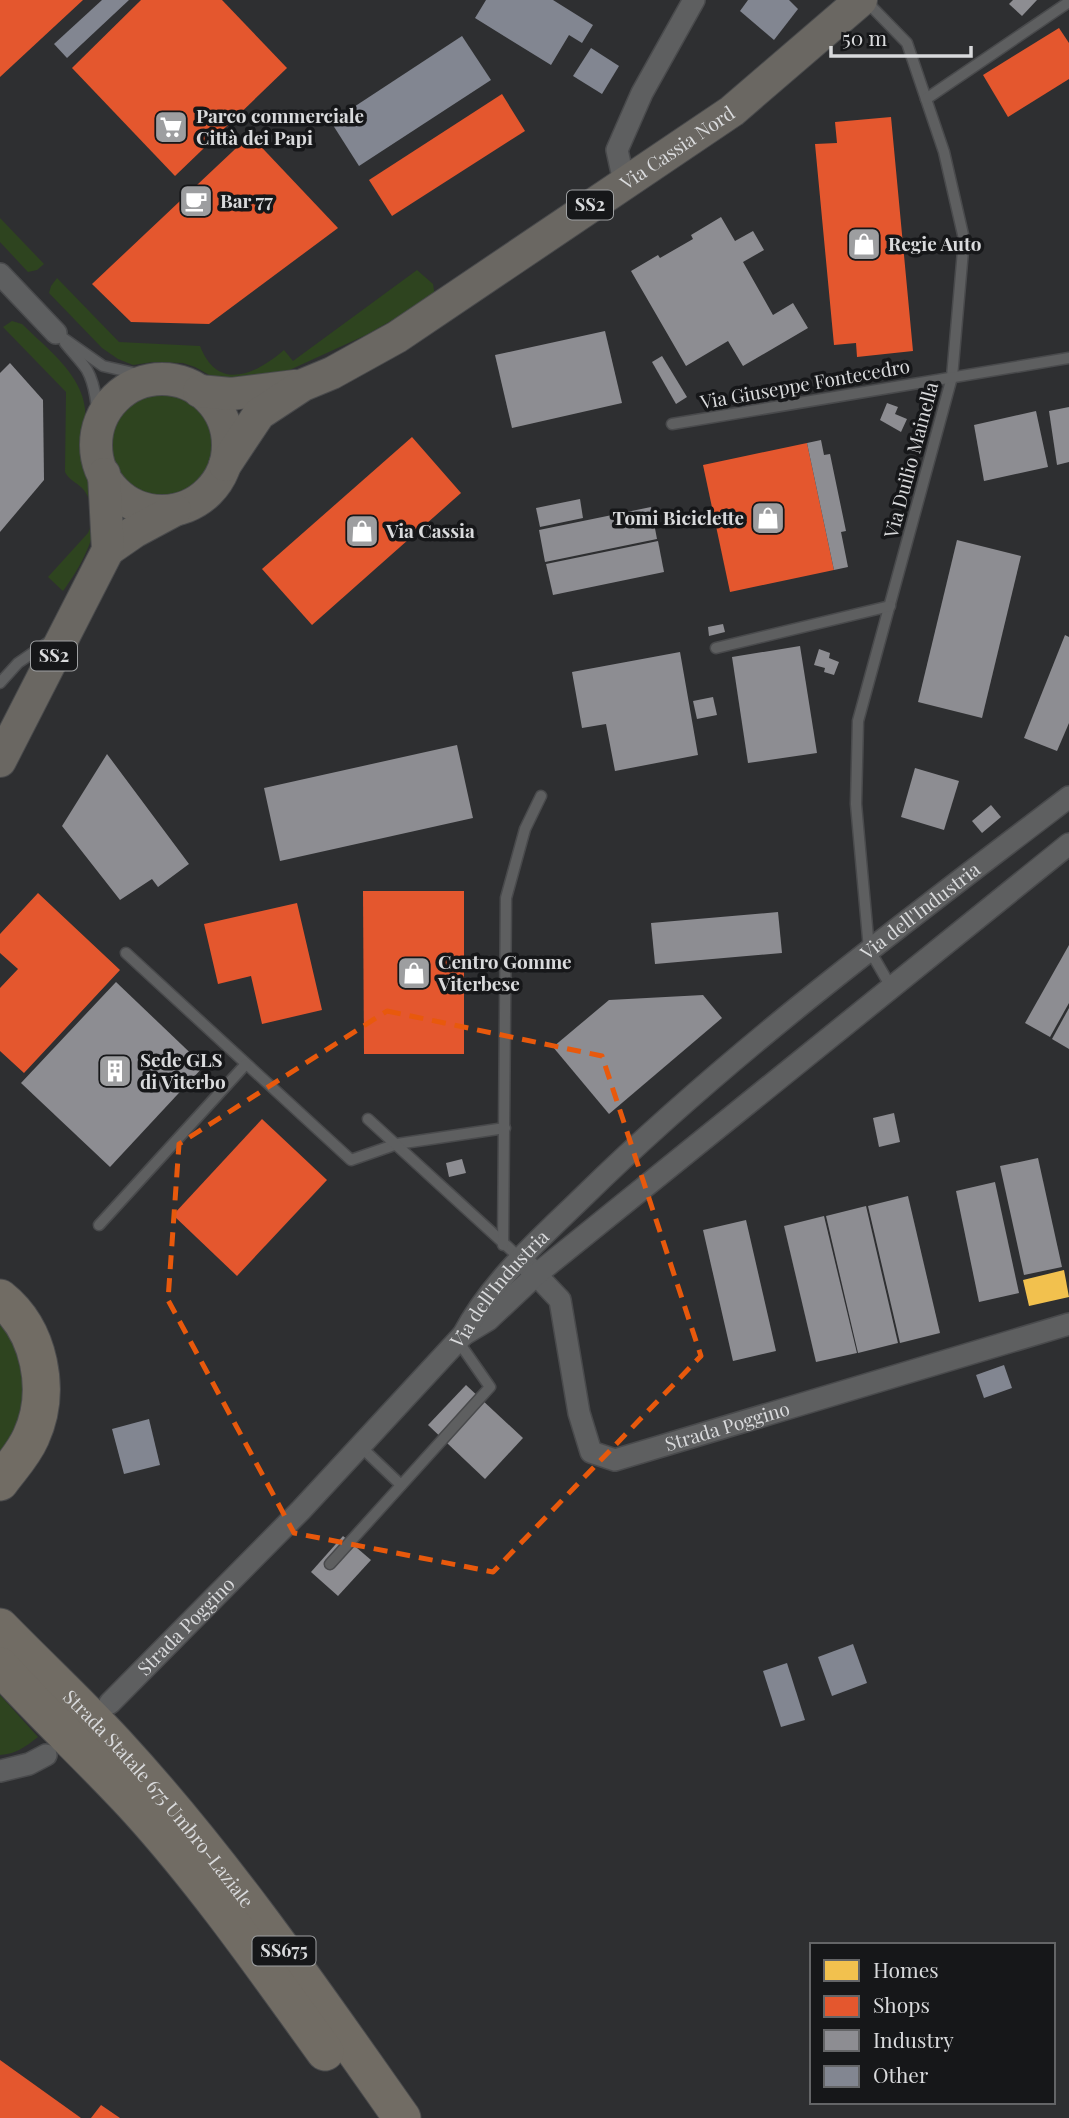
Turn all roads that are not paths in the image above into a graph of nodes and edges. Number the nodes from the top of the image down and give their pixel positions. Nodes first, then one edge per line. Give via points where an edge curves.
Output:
1 (694, 0) edge
2 (863, 0) edge
3 (1069, 2) edge
4 (926, 99) junction
5 (624, 182) junction
6 (0, 274) edge
7 (57, 333) junction
8 (1069, 358) edge
9 (952, 377) junction
10 (160, 379) junction
11 (303, 386) junction
12 (199, 391) junction
13 (672, 424) dead end
14 (98, 433) junction
15 (225, 465) junction
16 (104, 474) junction
17 (175, 510) junction
18 (108, 550) junction
19 (890, 606) junction
20 (67, 629) junction
21 (716, 648) dead end
22 (0, 683) edge
23 (0, 761) edge
24 (541, 796) dead end
25 (1069, 797) edge
26 (1069, 844) edge
27 (869, 949) junction
28 (126, 954) dead end
29 (891, 986) junction
30 (246, 1064) junction
31 (368, 1119) dead end
32 (505, 1128) junction
33 (397, 1144) junction
34 (99, 1225) dead end
35 (503, 1245) junction
36 (521, 1259) junction
37 (537, 1274) junction
38 (0, 1298) edge
39 (1069, 1324) edge
40 (461, 1338) junction
41 (359, 1446) junction
42 (0, 1481) edge
43 (401, 1485) junction
44 (330, 1564) dead end
45 (0, 1617) edge
46 (0, 1627) edge
47 (0, 1666) edge
48 (0, 1679) edge
49 (110, 1703) dead end
50 (43, 1714) junction
51 (115, 1744) junction
52 (46, 1755) dead end
53 (0, 1771) edge
54 (373, 2118) edge
55 (402, 2118) edge

1 - 5 street via 642,93 617,150
2 - 4 lane, Via Duilio Mainella via 907,43
2 - 5 main road, Via Cassia Nord / SS2 via 732,111
3 - 4 lane
4 - 9 lane, Via Duilio Mainella via 964,239
5 - 11 main road, Via Cassia Nord / SS2 via 397,337
6 - 7 street
7 - 10 lane via 103,366
7 - 14 lane via 87,370 96,397
8 - 9 lane, Via Giuseppe Fontecedro
9 - 13 lane, Via Giuseppe Fontecedro
9 - 19 lane, Via Duilio Mainella
10 - 12 main road, SS2
10 - 14 main road via 122,393 104,414
11 - 12 main road, Via Cassia Nord / SS2 via 231,394
11 - 15 main road, Via Cassia Nord / SS2 via 259,414
12 - 15 main road via 224,423
14 - 16 main road via 97,454
15 - 17 main road, SS2 via 201,499
16 - 17 main road via 113,489 134,505
16 - 18 main road
17 - 18 main road, SS2
18 - 20 main road, SS2
19 - 21 lane
19 - 27 lane, Via Duilio Mainella via 858,721 856,804
20 - 22 lane via 18,663
20 - 23 main road, SS2
24 - 32 lane via 525,829 506,898
25 - 27 street, Via dell'Industria
26 - 29 street, Via dell'Industria
27 - 29 lane
27 - 36 street, Via dell'Industria via 643,1139
28 - 30 lane
29 - 37 street, Via dell'Industria
30 - 33 lane via 351,1160
30 - 34 lane
31 - 33 lane
32 - 33 lane
32 - 35 lane
33 - 35 lane
35 - 36 lane
36 - 37 street, Strada Poggino
36 - 40 street, Via dell'Industria via 478,1308
37 - 39 street, Strada Poggino via 560,1300 579,1413 591,1452 615,1460
37 - 40 street, Via dell'Industria via 488,1320
38 - 42 highway via 30,1336 41,1384 32,1435
40 - 41 street, Strada Poggino
40 - 43 lane via 490,1387
41 - 43 lane
41 - 49 street, Strada Poggino
43 - 44 lane
45 - 51 highway
46 - 51 highway, Strada Statale 675 Umbro-Laziale / SS675
47 - 50 highway, Strada Statale 675 Umbro-Laziale / SS675
48 - 50 highway
50 - 54 highway, Strada Statale 675 Umbro-Laziale / SS675 via 176,1853
51 - 55 highway, Strada Statale 675 Umbro-Laziale / SS675 via 289,1958
52 - 53 street via 29,1765

